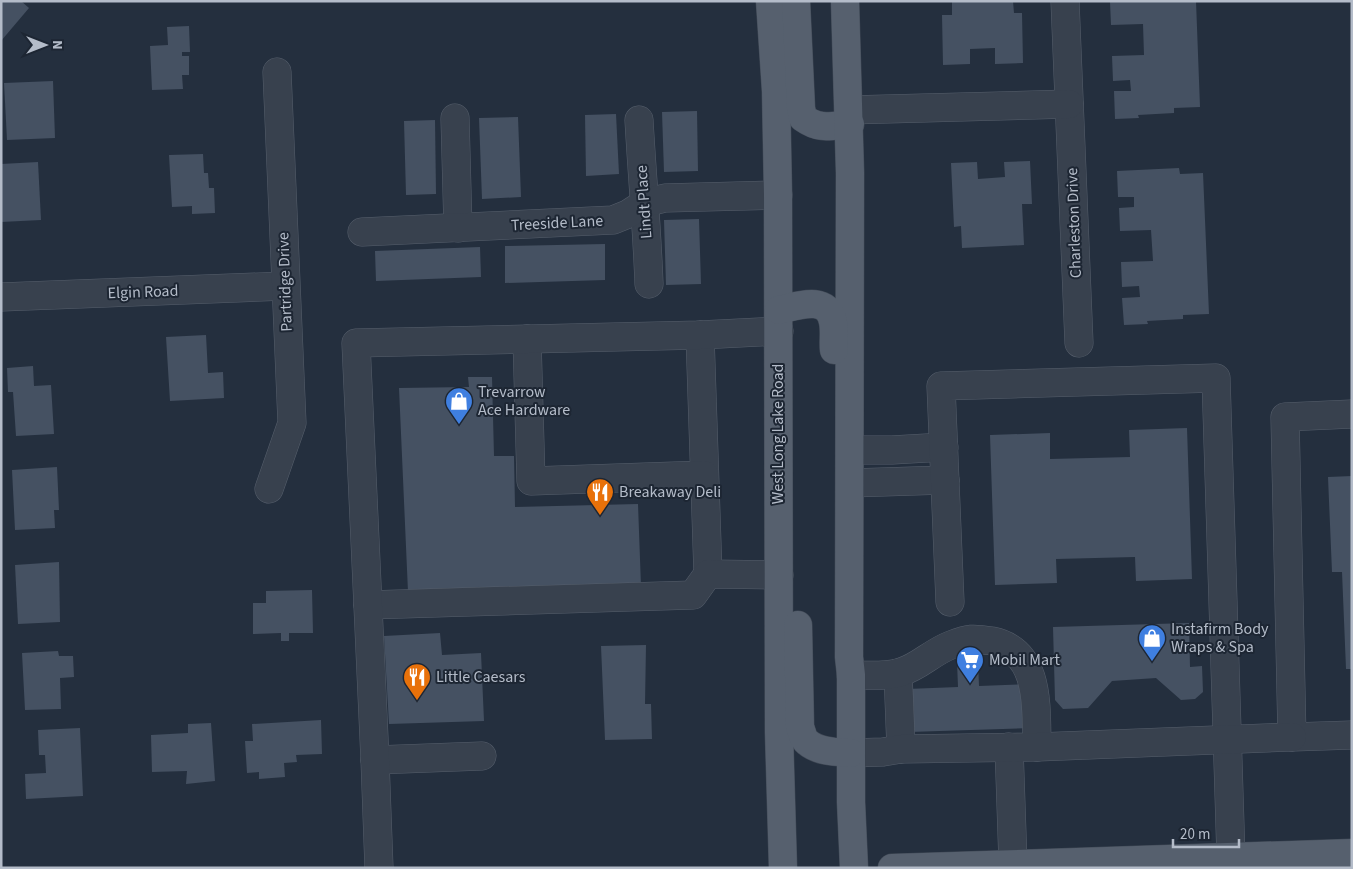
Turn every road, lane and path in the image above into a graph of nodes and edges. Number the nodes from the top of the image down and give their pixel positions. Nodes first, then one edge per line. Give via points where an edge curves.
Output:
1 (770, 1) edge
2 (796, 1) edge
3 (845, 1) edge
4 (1065, 1) edge
5 (277, 72) dead end
6 (1069, 104) junction
7 (849, 117) junction
8 (455, 118) dead end
9 (639, 120) dead end
10 (778, 195) junction
11 (645, 203) junction
12 (458, 228) junction
13 (362, 232) dead end
14 (649, 284) dead end
15 (285, 286) junction
16 (1, 297) edge
17 (779, 320) junction
18 (700, 335) junction
19 (527, 339) junction
20 (1079, 343) dead end
21 (1352, 414) edge
22 (944, 447) junction
23 (850, 450) junction
24 (704, 475) junction
25 (945, 480) junction
26 (778, 483) junction
27 (851, 483) junction
28 (269, 488) dead end
29 (708, 574) junction
30 (779, 575) junction
31 (950, 602) dead end
32 (368, 605) junction
33 (850, 666) junction
34 (898, 673) junction
35 (1352, 735) edge
36 (1292, 737) junction
37 (1228, 739) junction
38 (1009, 747) junction
39 (1038, 747) junction
40 (901, 749) junction
41 (851, 753) junction
42 (482, 756) dead end
43 (376, 760) junction
44 (1352, 853) edge
45 (1231, 858) junction
46 (1270, 862) edge
47 (1013, 863) junction
48 (379, 868) edge
49 (783, 868) edge
50 (854, 868) edge
51 (892, 868) edge

1 - 10 main road, West Long Lake Road
2 - 7 main road via 803,118 812,125 823,127
3 - 7 main road
4 - 6 street, Charleston Drive
5 - 15 street, Partridge Drive
6 - 7 street
6 - 20 street, Charleston Drive
7 - 23 main road
8 - 12 street
9 - 11 street, Lindt Place
10 - 11 street, Treeside Lane via 665,198
10 - 17 main road, West Long Lake Road
11 - 12 street, Treeside Lane via 613,220
11 - 14 street, Lindt Place
12 - 13 street, Treeside Lane
15 - 16 street, Elgin Road
15 - 28 street, Partridge Drive via 292,423
17 - 18 street
17 - 26 main road, West Long Lake Road
17 - 33 main road via 806,304 817,304 828,309 833,321 834,614
18 - 19 street
18 - 24 street
19 - 24 street via 531,481
19 - 32 street via 356,343
21 - 36 street via 1286,417
22 - 23 street
22 - 25 street
22 - 37 street via 941,386 1216,378
23 - 27 main road
24 - 29 street
25 - 27 street
25 - 31 street
26 - 30 main road, West Long Lake Road
26 - 41 main road via 797,574 800,727 805,741 816,748
27 - 33 main road
29 - 30 street
29 - 32 street via 692,595
30 - 49 main road, West Long Lake Road
32 - 43 street
33 - 34 street
33 - 41 main road
34 - 39 street via 914,668 931,654 950,645 972,638 1013,649 1026,667 1035,689
34 - 40 street
35 - 36 street
36 - 37 street
37 - 39 street
37 - 45 street
38 - 39 street
38 - 40 street
38 - 47 street
40 - 41 street
41 - 50 main road
42 - 43 street
43 - 48 street
44 - 46 main road
45 - 46 main road
45 - 47 main road
47 - 51 main road

